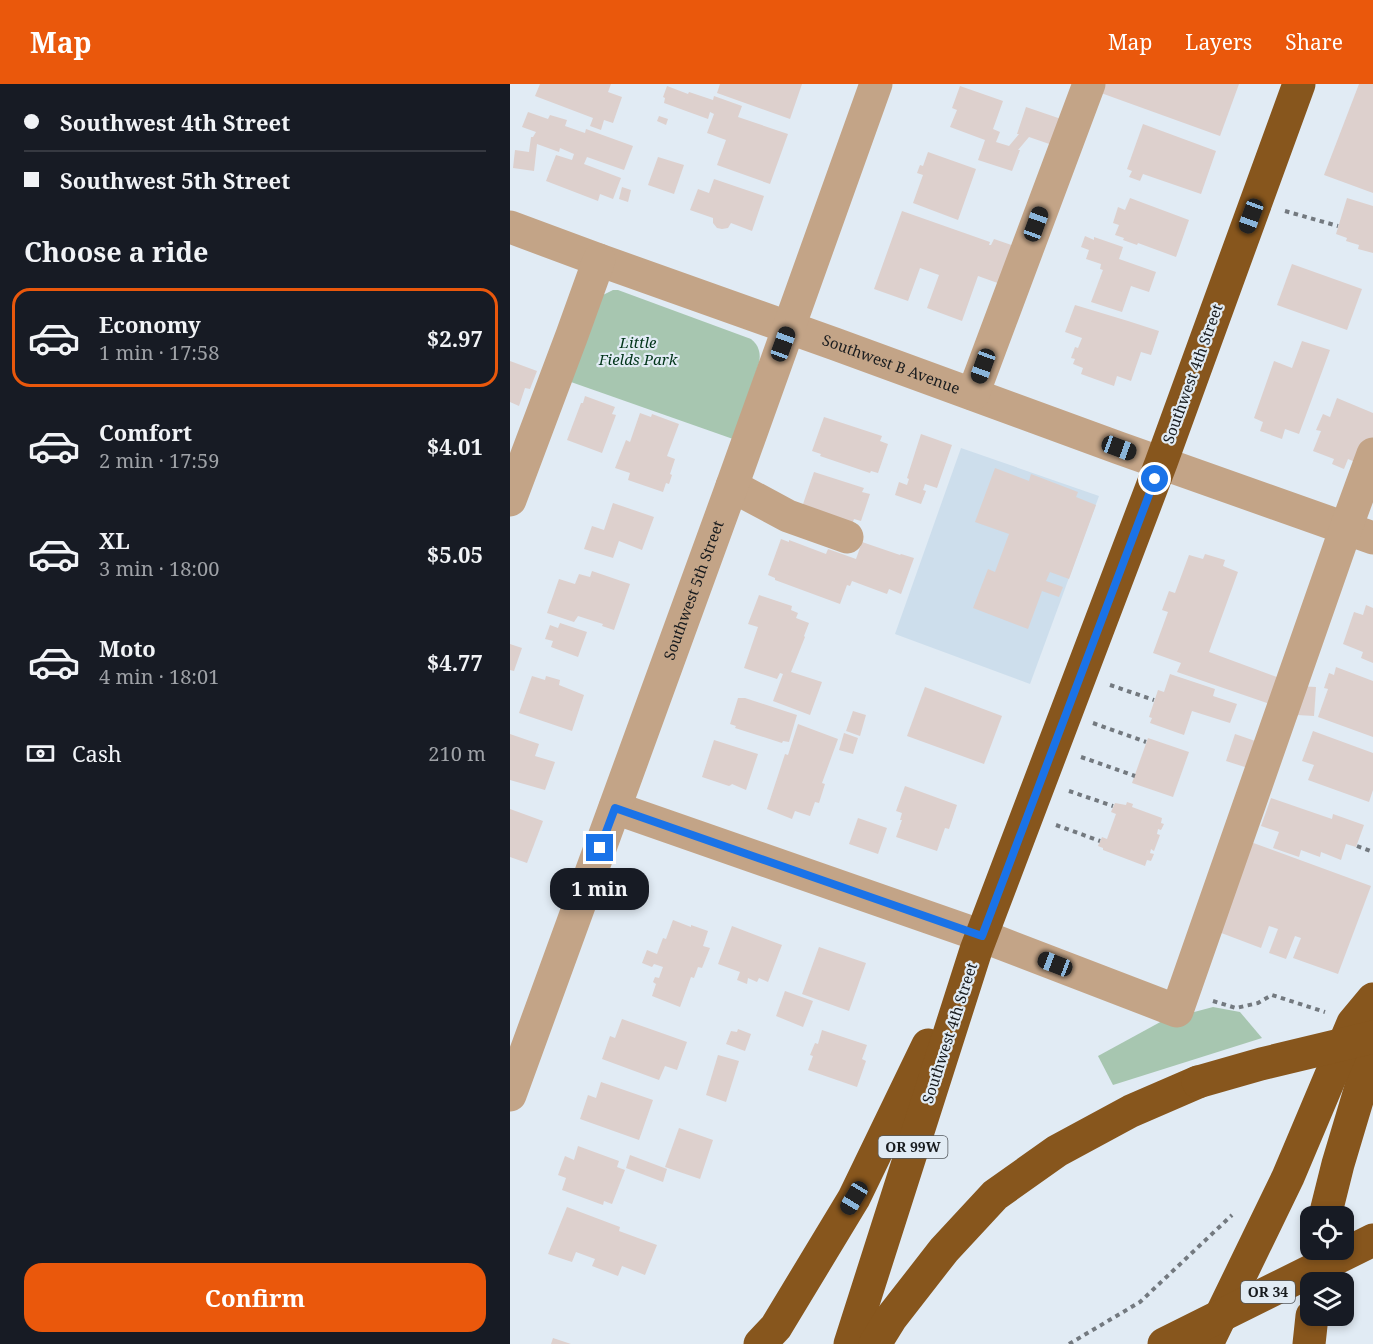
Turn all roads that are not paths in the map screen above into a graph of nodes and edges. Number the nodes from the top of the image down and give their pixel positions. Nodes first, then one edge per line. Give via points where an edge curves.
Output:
1 (876, 84) edge
2 (1089, 84) edge
3 (1299, 84) edge
4 (510, 227) edge
5 (599, 260) junction
6 (789, 327) junction
7 (973, 394) junction
8 (1373, 454) edge
9 (1161, 463) junction
10 (732, 486) junction
11 (510, 501) edge
12 (1359, 533) edge
13 (847, 537) dead end
14 (615, 808) junction
15 (979, 943) junction
16 (1368, 1026) edge
17 (510, 1095) edge
18 (1328, 1206) edge
19 (1373, 1240) edge
20 (1311, 1326) edge
21 (760, 1344) edge
22 (850, 1344) edge
23 (875, 1344) edge
24 (1164, 1344) edge
25 (1207, 1344) edge
26 (1309, 1344) edge

1 - 6 street, Southwest 5th Street
2 - 7 street
3 - 9 highway, Southwest 4th Street
4 - 5 street, Southwest B Avenue
5 - 6 street, Southwest B Avenue
5 - 11 street
6 - 7 street, Southwest B Avenue
6 - 10 street, Southwest 5th Street
7 - 9 street, Southwest B Avenue
8 - 12 street
9 - 12 street, Southwest B Avenue
9 - 15 highway, Southwest 4th Street
10 - 13 street via 788,516
10 - 14 street, Southwest 5th Street
12 - 15 street via 1177,1011
14 - 15 street
14 - 17 street, Southwest 5th Street
15 - 21 highway via 854,1198 776,1327
15 - 22 highway, Southwest 4th Street / OR 99W
16 - 18 highway
16 - 23 highway, bridge via 1198,1082 1131,1111 1057,1151 995,1195 944,1250
16 - 25 highway via 1288,1177
19 - 24 highway, OR 34, bridge
20 - 26 highway

